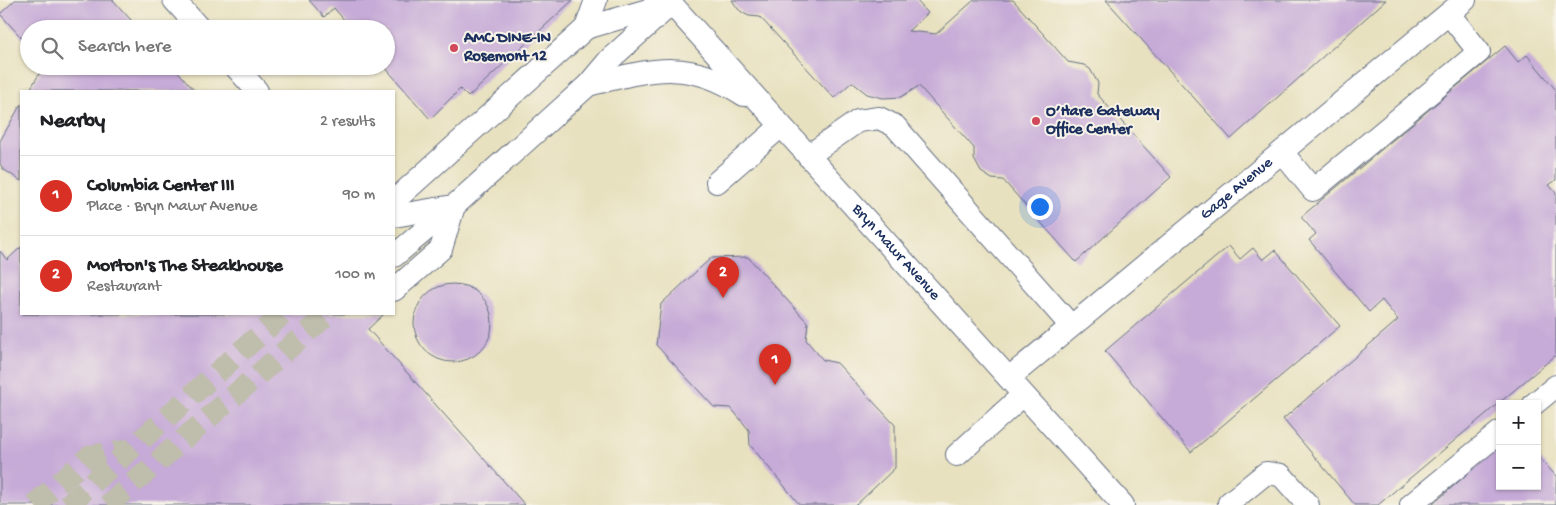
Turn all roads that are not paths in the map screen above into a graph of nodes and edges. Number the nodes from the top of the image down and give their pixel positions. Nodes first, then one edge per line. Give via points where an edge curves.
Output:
1 (174, 0) edge
2 (596, 0) edge
3 (670, 2) edge
4 (1457, 7) edge
5 (192, 20) edge
6 (586, 28) junction
7 (242, 75) edge
8 (588, 85) junction
9 (256, 90) edge
10 (776, 120) junction
11 (1282, 152) junction
12 (808, 156) junction
13 (716, 182) dead end
14 (395, 200) edge
15 (454, 206) junction
16 (395, 216) edge
17 (395, 255) edge
18 (395, 289) edge
19 (1072, 326) junction
20 (1556, 386) edge
21 (1016, 387) junction
22 (1539, 400) edge
23 (1496, 435) edge
24 (957, 455) dead end
25 (1119, 504) edge
26 (1231, 505) edge
27 (1308, 505) edge
28 (1410, 505) edge

1 - 5 street
2 - 6 street
3 - 6 street
3 - 8 street via 609,60
3 - 10 street, Bryn Mawr Avenue
4 - 11 street, Gage Avenue
4 - 11 street via 1479,52 1313,190
6 - 14 street
7 - 9 street
8 - 10 street via 650,70 700,74 726,83
8 - 15 street
10 - 12 street, Bryn Mawr Avenue
10 - 13 street
11 - 19 street, Gage Avenue
12 - 19 street via 858,121 879,118 896,126
12 - 21 street, Bryn Mawr Avenue
15 - 16 street
15 - 17 street
15 - 18 street via 441,249
19 - 21 street, Gage Avenue
20 - 22 street
21 - 24 street, Gage Avenue
21 - 25 street, Bryn Mawr Avenue
23 - 28 street
26 - 27 street via 1229,503 1266,473 1281,475

